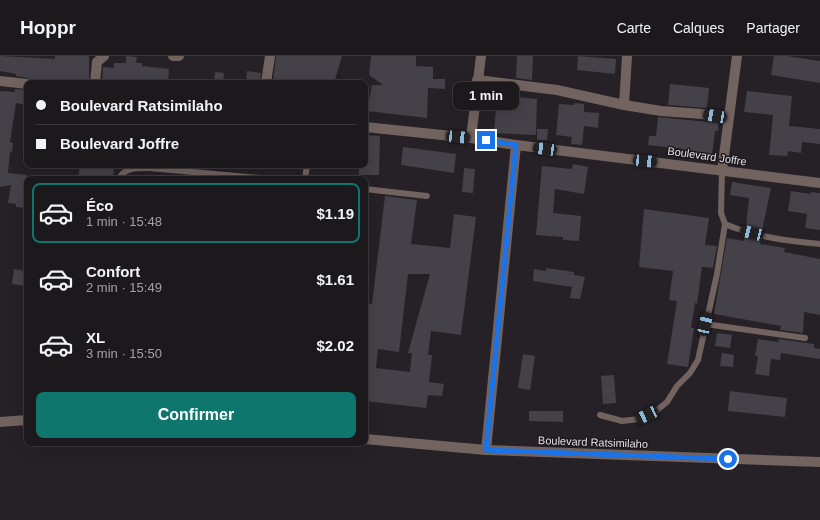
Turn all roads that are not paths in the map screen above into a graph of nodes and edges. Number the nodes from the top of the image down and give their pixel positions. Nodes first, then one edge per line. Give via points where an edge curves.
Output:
1 (104, 56) edge
2 (173, 56) edge
3 (179, 56) edge
4 (270, 56) edge
5 (481, 56) edge
6 (627, 56) edge
7 (737, 56) edge
8 (96, 80) edge
9 (266, 80) edge
10 (477, 80) junction
11 (0, 81) edge
12 (24, 84) edge
13 (624, 105) junction
14 (728, 118) junction
15 (368, 127) edge
16 (471, 138) junction
17 (516, 145) junction
18 (131, 168) edge
19 (131, 168) edge
20 (149, 168) edge
21 (149, 168) edge
22 (722, 171) junction
23 (120, 176) edge
24 (238, 176) edge
25 (820, 183) edge
26 (368, 189) edge
27 (427, 196) dead end
28 (725, 224) junction
29 (820, 244) edge
30 (705, 324) junction
31 (805, 338) dead end
32 (600, 414) dead end
33 (24, 420) edge
34 (0, 422) edge
35 (368, 439) edge
36 (486, 450) junction
37 (820, 462) edge

1 - 8 street via 97,62
2 - 3 street
4 - 9 street
5 - 10 street
6 - 13 street
7 - 14 street
10 - 13 street via 557,90
10 - 16 street
11 - 12 street
13 - 14 street
14 - 22 street
15 - 16 street, Boulevard Joffre
16 - 17 street, Boulevard Joffre
17 - 22 street, Boulevard Joffre
17 - 36 street
18 - 21 lane
19 - 23 lane
20 - 24 lane
22 - 25 street, Boulevard Joffre
22 - 28 lane via 721,212
26 - 27 lane
28 - 29 lane via 738,230 780,240
28 - 30 lane
30 - 31 lane
30 - 32 lane via 698,360 667,402 639,419 622,421
33 - 34 street
35 - 36 street, Boulevard Ratsimilaho
36 - 37 street, Boulevard Ratsimilaho

